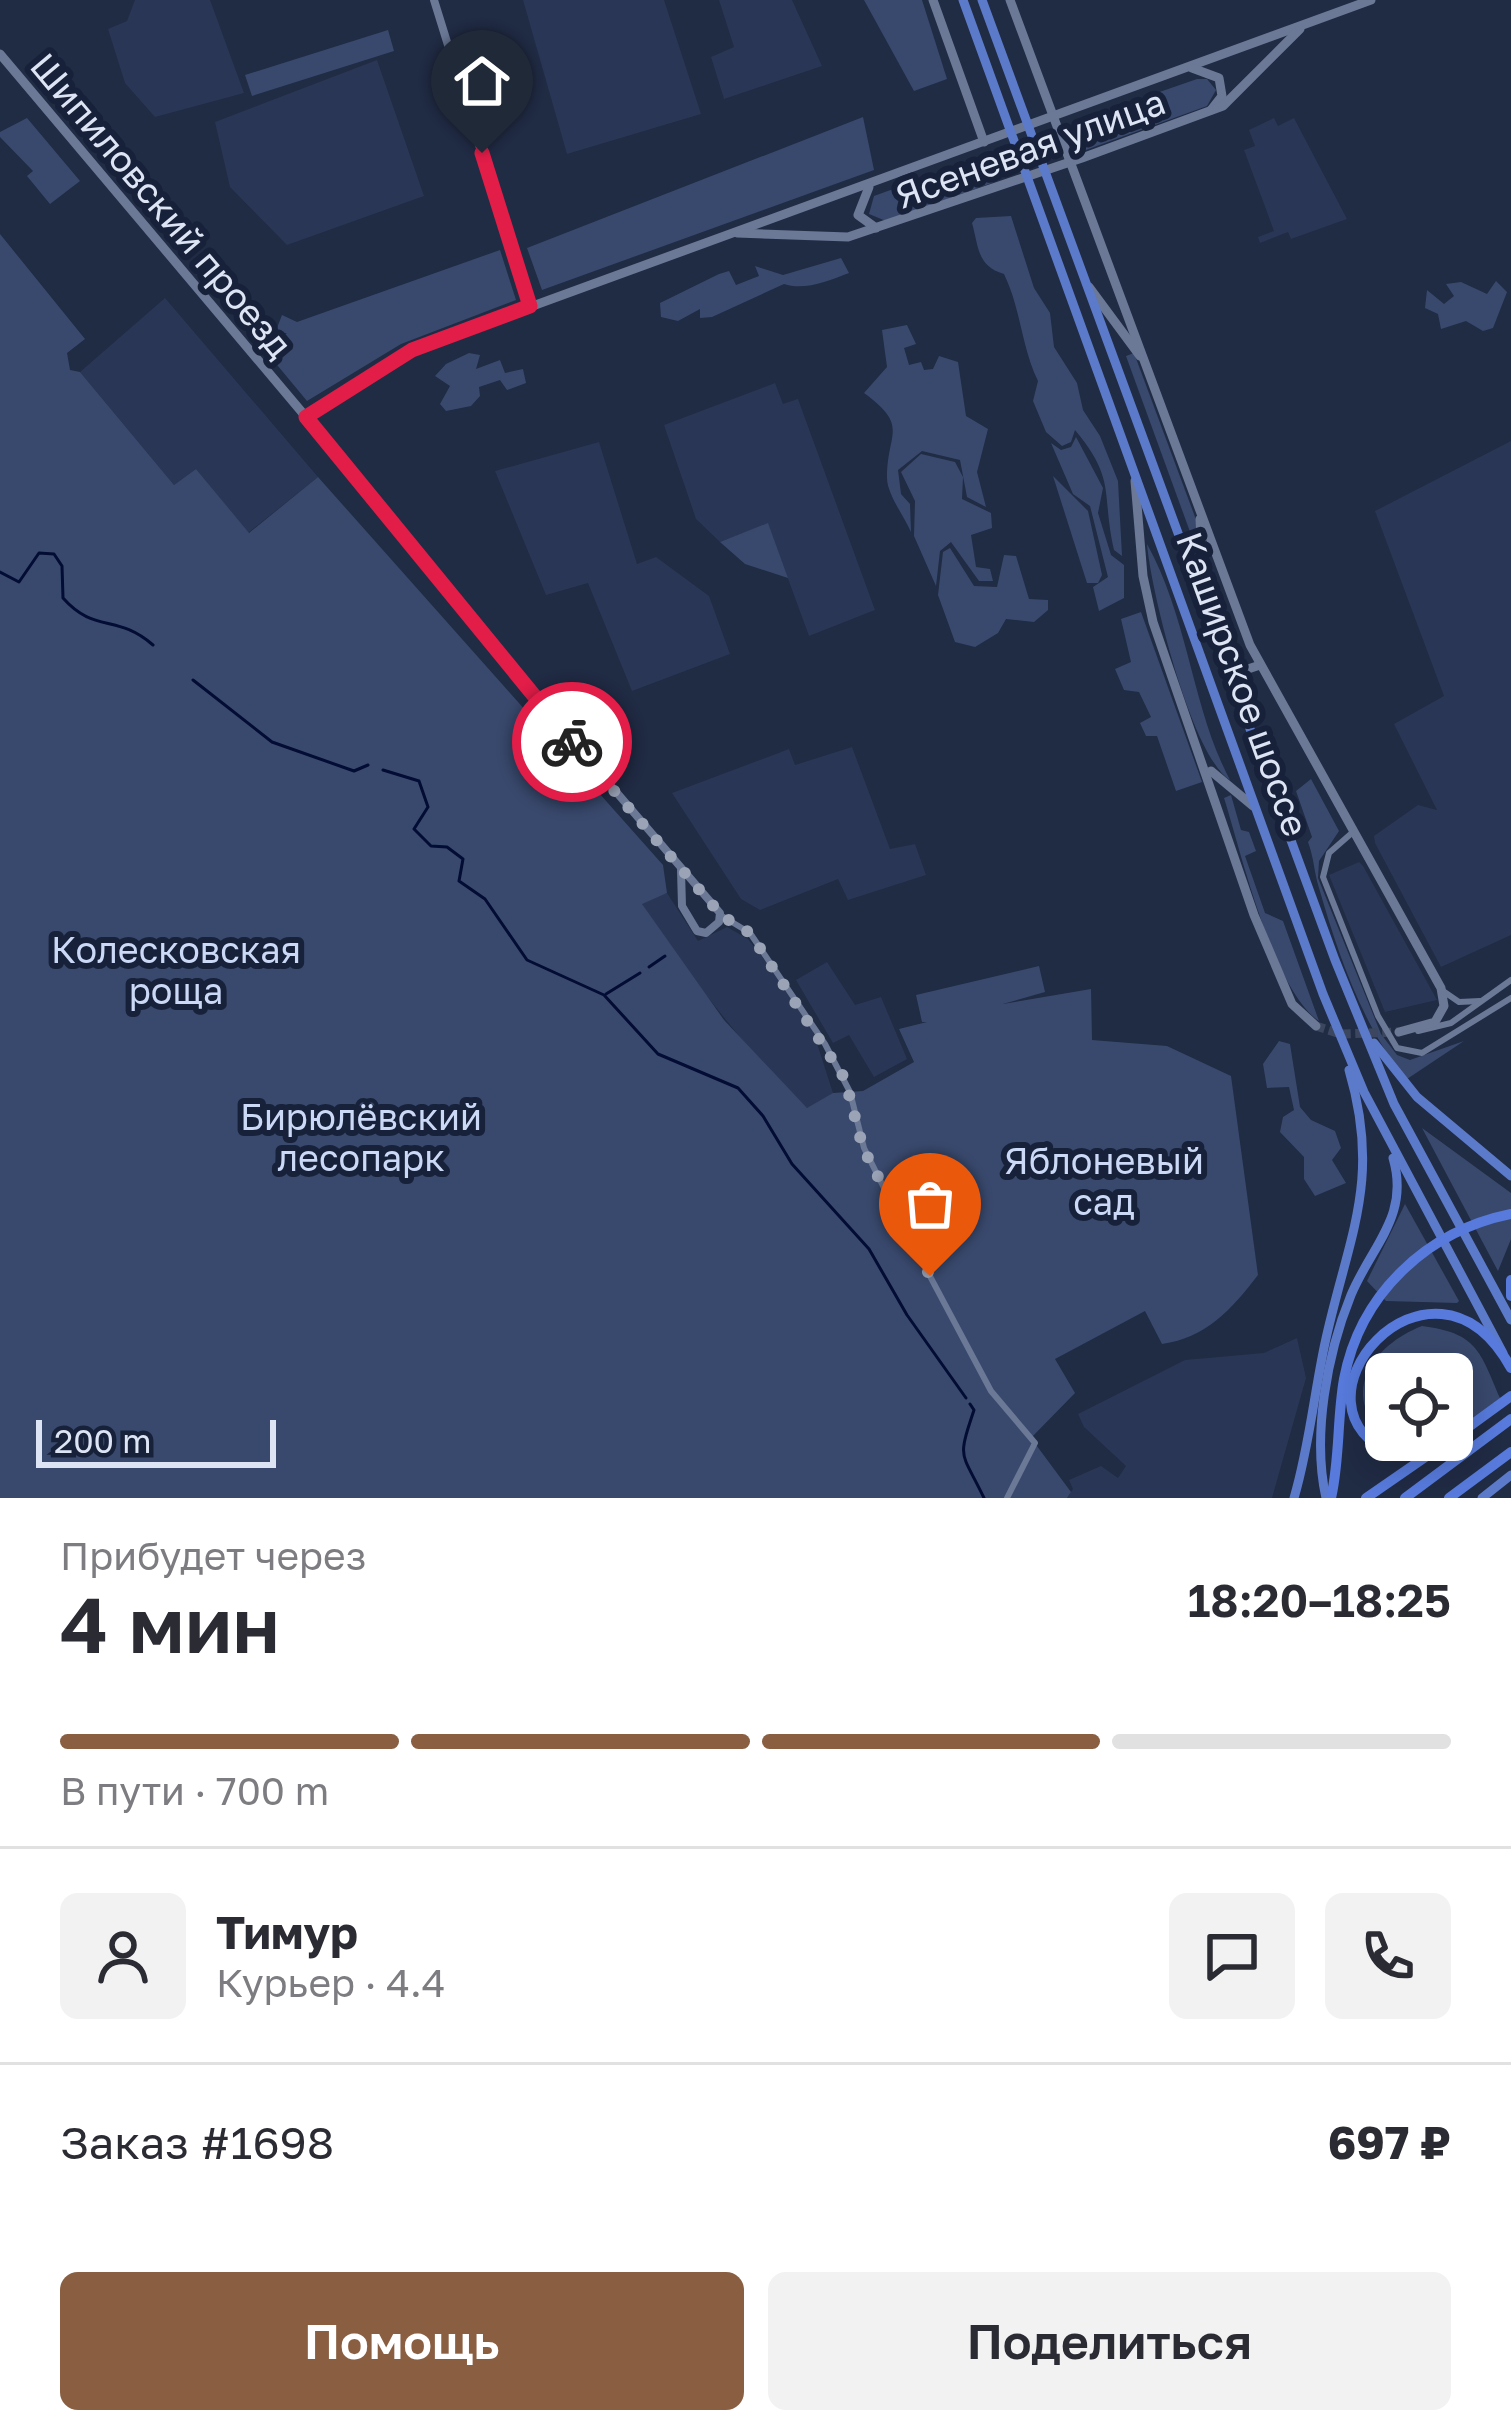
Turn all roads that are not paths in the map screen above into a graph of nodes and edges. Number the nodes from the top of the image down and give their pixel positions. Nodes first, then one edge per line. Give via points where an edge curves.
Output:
1 (434, 0) edge
2 (933, 0) edge
3 (963, 0) edge
4 (982, 0) edge
5 (1010, 0) edge
6 (1332, 0) edge
7 (1371, 0) edge
8 (1336, 13) junction
9 (1310, 22) junction
10 (0, 54) edge
11 (1186, 68) junction
12 (1207, 113) junction
13 (1055, 117) junction
14 (1027, 127) junction
15 (1010, 133) junction
16 (984, 142) junction
17 (1072, 162) junction
18 (1043, 172) junction
19 (1026, 178) junction
20 (873, 183) junction
21 (886, 228) junction
22 (732, 233) junction
23 (1082, 276) junction
24 (530, 306) junction
25 (1146, 365) junction
26 (306, 417) junction
27 (1134, 473) junction
28 (1200, 511) junction
29 (1203, 609) junction
30 (1260, 664) junction
31 (1234, 691) junction
32 (1204, 762) junction
33 (1261, 819) junction
34 (1353, 832) junction
35 (681, 870) junction
36 (722, 916) junction
37 (1511, 980) edge
38 (1442, 988) junction
39 (1511, 998) edge
40 (1483, 1000) junction
41 (1316, 1026) dead end
42 (1362, 1026) junction
43 (1418, 1031) junction
44 (1399, 1032) tunnel mouth
45 (1340, 1036) junction
46 (1387, 1136) junction
47 (1511, 1176) edge
48 (1511, 1214) edge
49 (1511, 1280) edge
50 (1511, 1296) edge
51 (1511, 1320) edge
52 (1508, 1362) edge
53 (1511, 1396) edge
54 (1511, 1420) edge
55 (1473, 1423) edge
56 (1365, 1431) edge
57 (1511, 1452) edge
58 (1419, 1461) edge
59 (1511, 1475) edge
60 (1007, 1498) edge
61 (1294, 1498) edge
62 (1328, 1498) edge
63 (1366, 1498) edge
64 (1405, 1498) edge
65 (1449, 1498) edge
66 (1481, 1498) edge

1 - 24 street
2 - 16 main road
3 - 15 main road, Каширское шоссе
4 - 14 main road, Каширское шоссе
5 - 13 main road
6 - 8 street
7 - 8 main road, Ясеневая улица
8 - 9 main road, Ясеневая улица
9 - 11 main road, Ясеневая улица
9 - 12 main road, Ясеневая улица via 1234,99
10 - 26 main road, Шипиловский проезд
11 - 12 main road via 1219,78 1222,96
11 - 13 main road, Ясеневая улица
12 - 17 main road, Ясеневая улица
13 - 14 main road, Ясеневая улица
13 - 17 main road
14 - 15 main road, Ясеневая улица
14 - 18 main road, Каширское шоссе
15 - 16 main road, Ясеневая улица
15 - 19 main road, Каширское шоссе
16 - 20 main road, Ясеневая улица
17 - 18 main road, Ясеневая улица
17 - 25 main road
18 - 19 main road, Ясеневая улица
18 - 23 main road, Каширское шоссе
19 - 21 main road, Ясеневая улица
19 - 27 main road, Каширское шоссе
20 - 21 main road via 858,214
20 - 22 main road, Ясеневая улица
21 - 22 main road, Ясеневая улица via 824,239
22 - 24 main road, Ясеневая улица
23 - 25 main road
23 - 29 main road, Каширское шоссе
24 - 26 main road, Ясеневая улица via 412,350
25 - 28 main road
26 - 35 street, Шипиловский проезд
27 - 32 main road via 1149,610
27 - 33 main road, Каширское шоссе
28 - 29 main road
28 - 30 main road
29 - 31 main road, Каширское шоссе
30 - 31 main road via 1242,670
30 - 34 main road
31 - 42 main road, Каширское шоссе
32 - 33 main road
32 - 41 main road via 1287,995
33 - 45 main road, Каширское шоссе
34 - 38 main road
34 - 39 street via 1326,857 1323,877 1397,1048 1423,1053
35 - 36 street, Шипиловский проезд
35 - 36 street via 682,906 697,931 706,933
36 - 60 street, Шипиловский проезд via 750,933 825,1044 850,1092 863,1148 930,1276 991,1391 1035,1443
37 - 40 street
38 - 40 street via 1459,1002
38 - 43 main road via 1441,1014
40 - 43 street via 1451,1023
42 - 47 main road via 1417,1097
42 - 51 main road, Каширское шоссе via 1413,1143
43 - 44 main road
45 - 46 main road, Каширское шоссе
45 - 61 main road via 1362,1127 1364,1197
46 - 52 main road, Каширское шоссе
46 - 62 main road via 1398,1205 1342,1327 1322,1425
48 - 62 highway via 1431,1246 1371,1308 1344,1380
49 - 50 highway
52 - 56 highway via 1463,1322 1432,1314 1401,1320 1364,1350 1353,1400
53 - 55 highway
54 - 64 highway
57 - 65 highway
58 - 63 highway
59 - 66 main road

